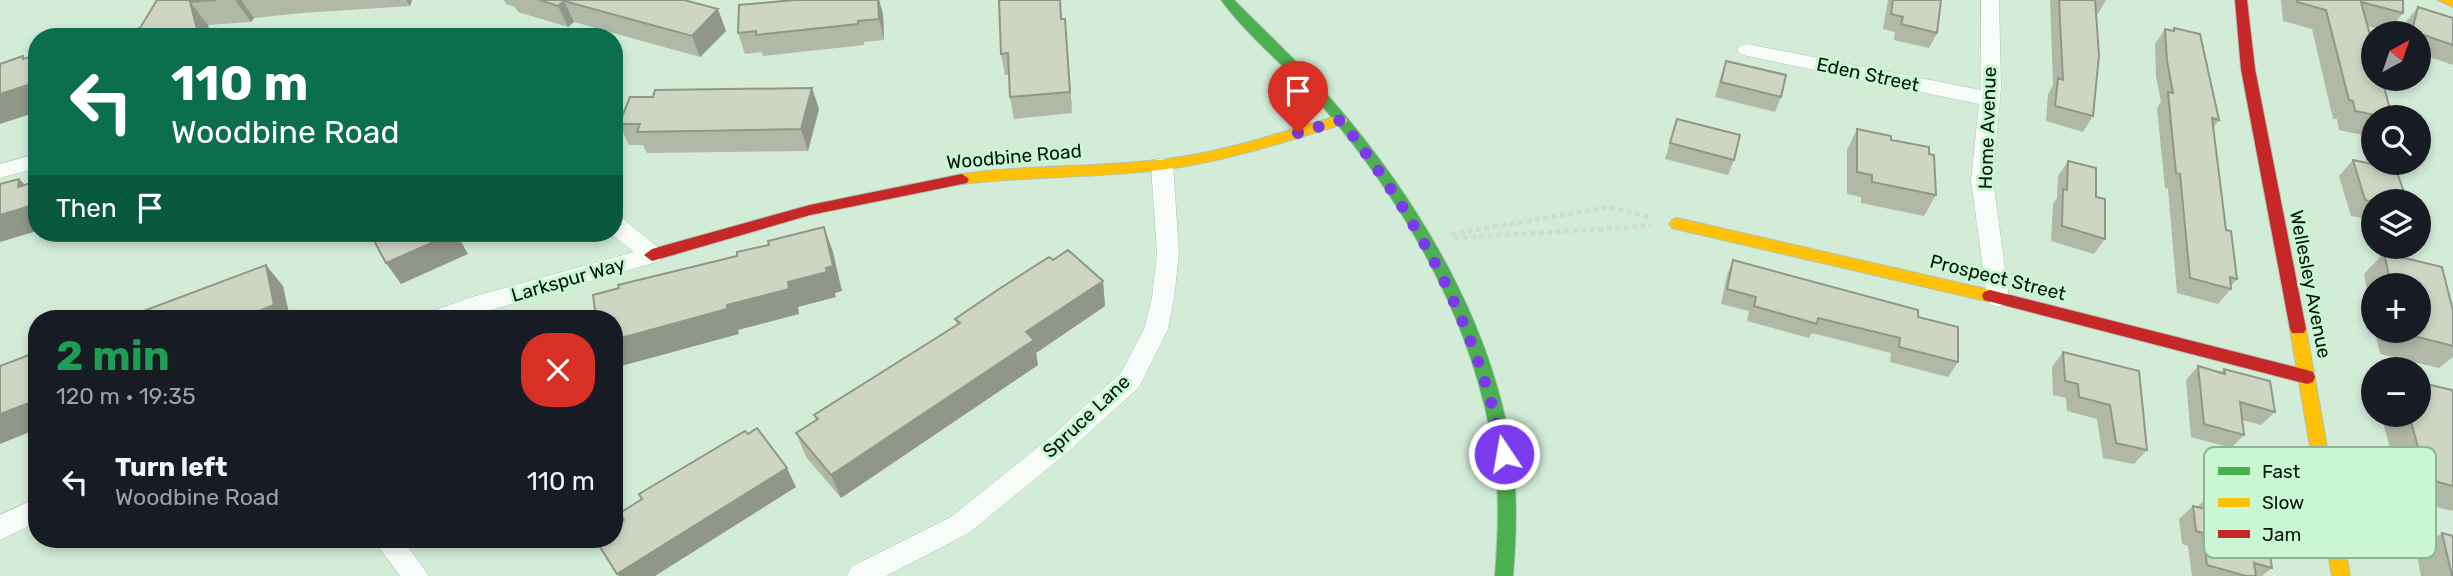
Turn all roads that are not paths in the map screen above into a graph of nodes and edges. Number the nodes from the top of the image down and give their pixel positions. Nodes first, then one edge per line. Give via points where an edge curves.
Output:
1 (1227, 0) edge
2 (1990, 0) edge
3 (2241, 0) edge
4 (2444, 0) edge
5 (2453, 3) edge
6 (1747, 50) dead end
7 (1990, 99) junction
8 (1341, 120) junction
9 (28, 163) edge
10 (1162, 165) junction
11 (0, 171) edge
12 (1677, 224) road end
13 (623, 231) edge
14 (652, 255) junction
15 (1998, 298) junction
16 (461, 310) edge
17 (2307, 377) junction
18 (2319, 447) edge
19 (28, 514) edge
20 (0, 528) edge
21 (393, 548) edge
22 (2338, 558) edge
23 (416, 576) edge
24 (860, 576) edge
25 (1504, 576) edge
26 (2341, 576) edge

1 - 8 street
2 - 7 street, Home Avenue
3 - 17 street, Wellesley Avenue via 2248,69
4 - 5 street
6 - 7 street, Eden Street
7 - 15 street, Home Avenue via 1982,180
8 - 10 street, Woodbine Road
8 - 25 street via 1424,240 1473,344 1504,454 1509,508
9 - 11 street
10 - 14 street, Woodbine Road via 950,181 748,226
10 - 24 street, Spruce Lane via 1168,253 1163,298 1156,329 1130,380 960,525
12 - 15 street, Prospect Street
13 - 14 street, Larkspur Way
14 - 16 street, Larkspur Way
15 - 17 street, Prospect Street
17 - 18 street, Wellesley Avenue
19 - 20 street
21 - 23 street
22 - 26 street, Wellesley Avenue

